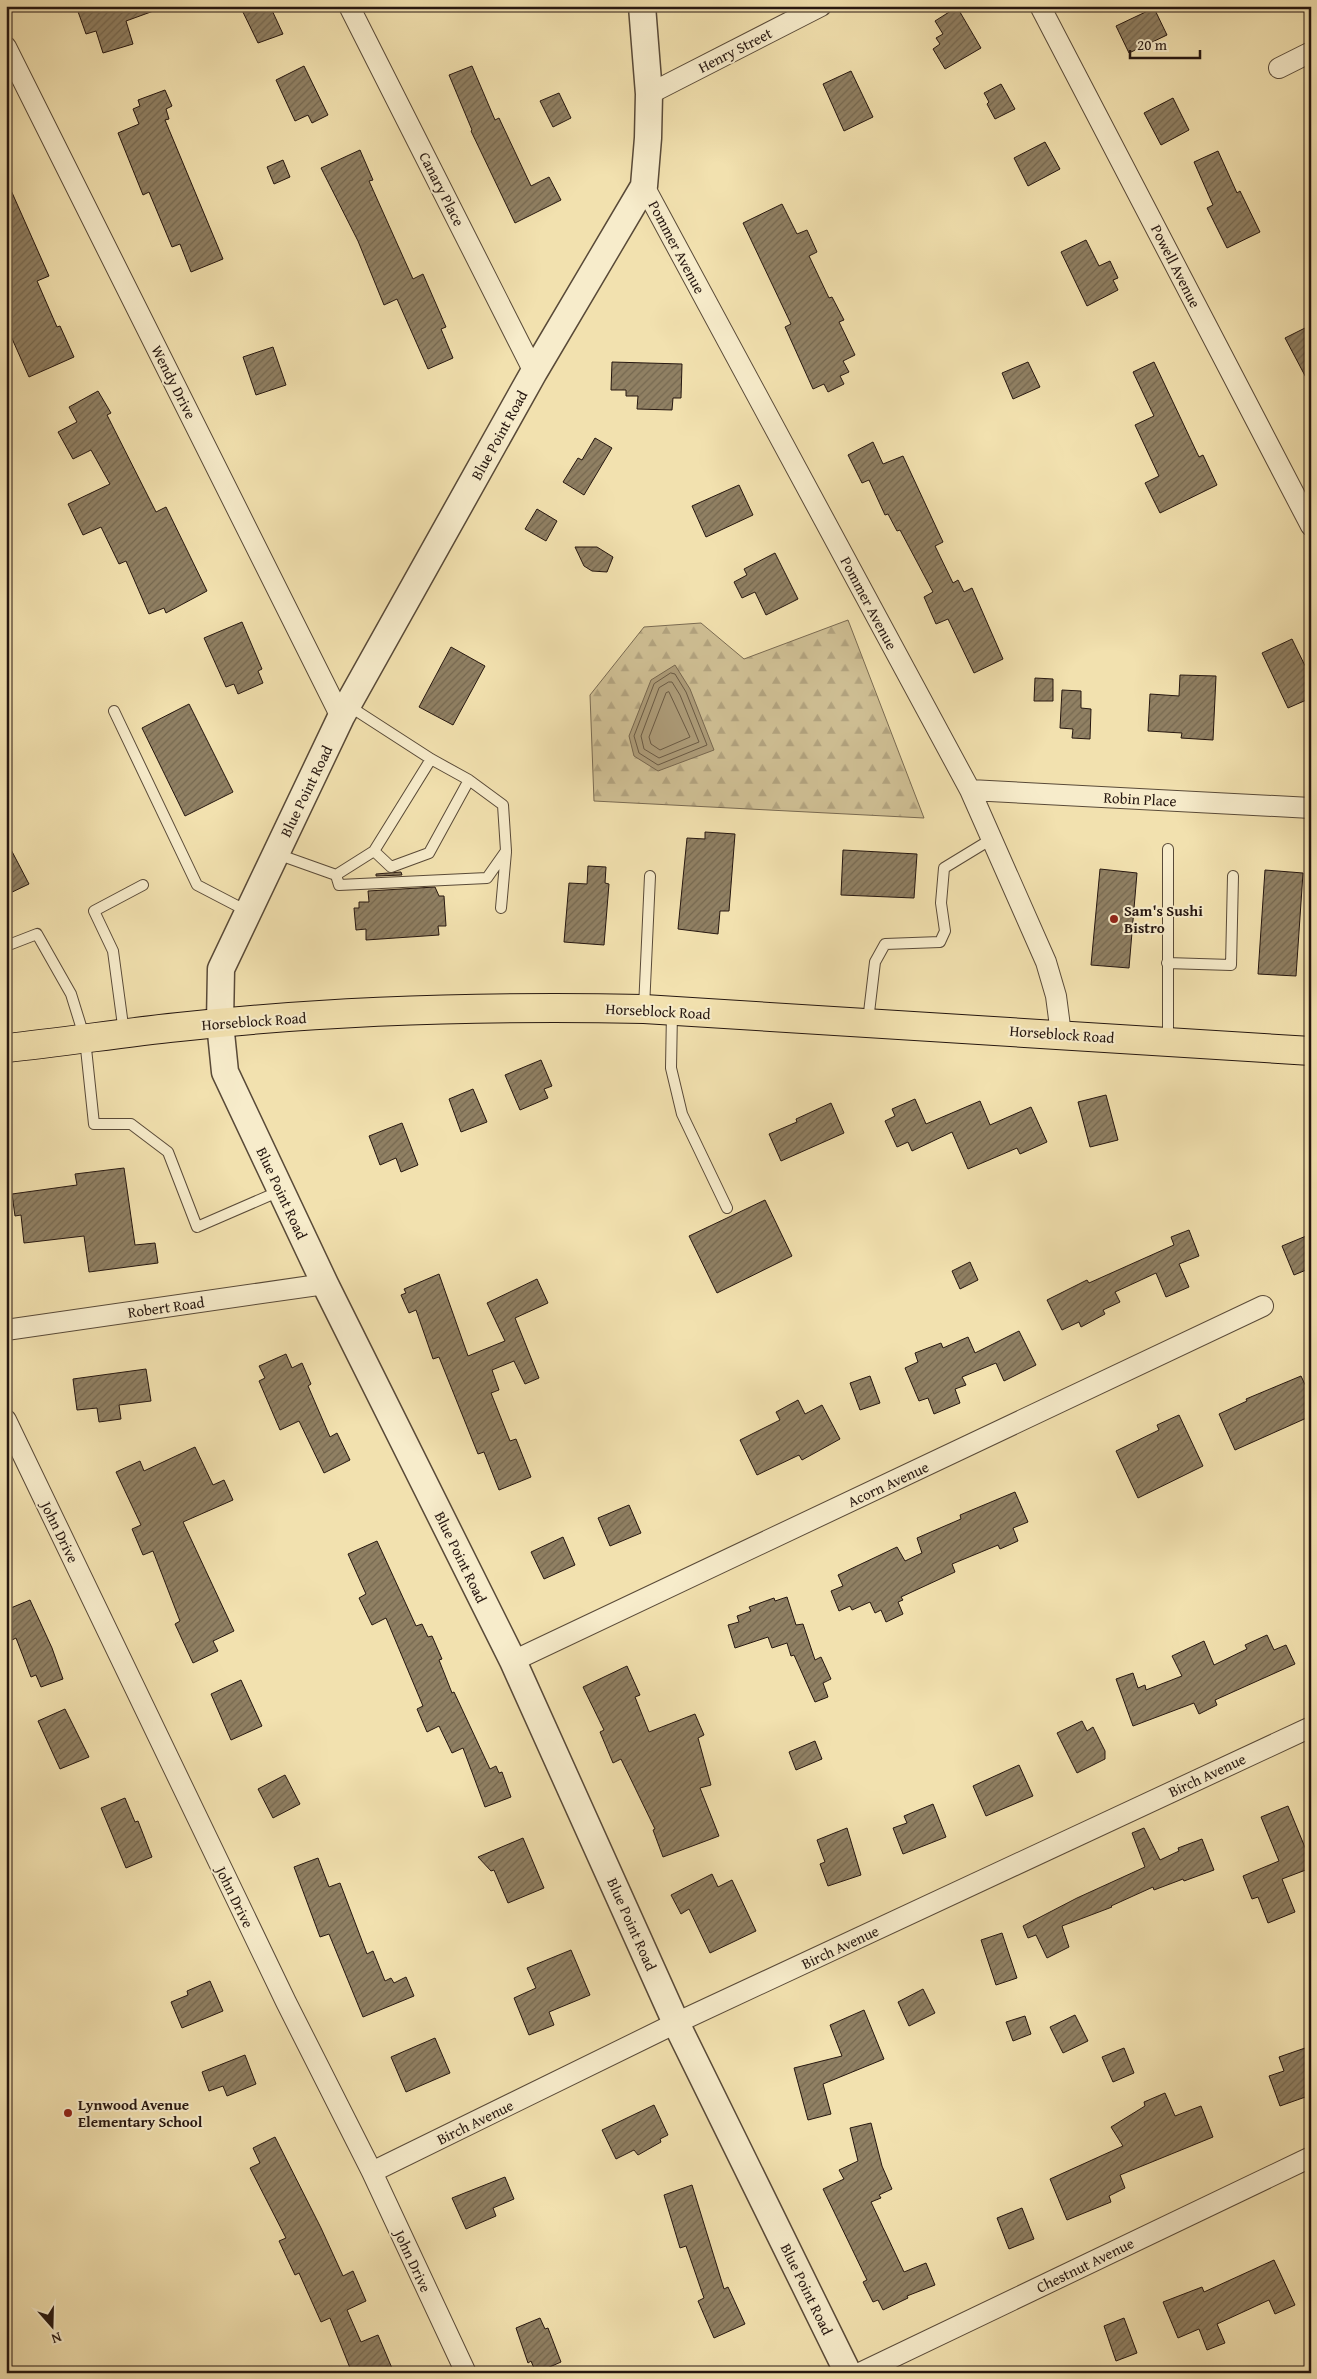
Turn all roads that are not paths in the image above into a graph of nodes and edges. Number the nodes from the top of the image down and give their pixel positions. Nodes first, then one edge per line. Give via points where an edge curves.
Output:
1 (349, 6) edge
2 (642, 6) edge
3 (821, 6) edge
4 (1040, 6) edge
5 (6, 47) edge
6 (1311, 52) edge
7 (1279, 68) dead end
8 (649, 94) junction
9 (644, 186) junction
10 (534, 372) junction
11 (1311, 526) edge
12 (114, 711) dead end
13 (344, 711) junction
14 (430, 759) junction
15 (469, 780) junction
16 (970, 790) junction
17 (1311, 808) edge
18 (990, 840) junction
19 (1168, 849) dead end
20 (374, 851) junction
21 (506, 851) junction
22 (276, 853) junction
23 (336, 875) junction
24 (650, 876) dead end
25 (1233, 876) dead end
26 (143, 885) dead end
27 (501, 908) dead end
28 (248, 912) junction
29 (6, 946) edge
30 (1167, 963) junction
31 (644, 1009) junction
32 (672, 1011) junction
33 (868, 1022) junction
34 (220, 1023) junction
35 (124, 1034) junction
36 (1061, 1034) junction
37 (85, 1039) junction
38 (1168, 1041) junction
39 (6, 1048) edge
40 (1311, 1051) edge
41 (281, 1191) junction
42 (726, 1208) dead end
43 (325, 1284) junction
44 (1263, 1306) dead end
45 (6, 1330) edge
46 (6, 1420) edge
47 (512, 1661) junction
48 (1311, 1727) edge
49 (676, 2023) junction
50 (1311, 2157) edge
51 (372, 2172) junction
52 (466, 2373) edge
53 (848, 2373) edge
54 (860, 2373) edge

1 - 10 street, Canary Place
2 - 8 street, Blue Point Road
3 - 8 street, Henry Street
4 - 11 street, Powell Avenue
5 - 13 street, Wendy Drive
6 - 7 street
8 - 9 street, Blue Point Road
9 - 10 street, Blue Point Road
9 - 16 street, Pommer Avenue
10 - 13 street, Blue Point Road
12 - 28 lane via 197,885
13 - 14 lane
13 - 22 street, Blue Point Road
14 - 15 lane
14 - 20 lane
15 - 20 lane via 429,852 391,867
15 - 21 lane via 503,805
16 - 17 street, Robin Place
16 - 18 street, Pommer Avenue
18 - 33 lane via 944,868 941,903 944,931 940,942 885,944 875,962
18 - 36 street, Pommer Avenue via 1046,962 1056,996
19 - 30 lane
20 - 23 lane
21 - 23 lane via 487,878 339,885
21 - 27 lane
22 - 23 lane
22 - 28 street, Blue Point Road
24 - 31 lane
25 - 30 lane via 1231,965
26 - 35 lane via 94,911 113,951
28 - 34 street, Blue Point Road via 221,969
29 - 37 lane via 37,934 71,994
30 - 38 lane
31 - 32 main road, Horseblock Road
31 - 34 main road, Horseblock Road via 457,1009
32 - 33 main road, Horseblock Road
32 - 42 lane via 671,1068 682,1114
33 - 36 main road, Horseblock Road
34 - 35 main road, Horseblock Road
34 - 41 street, Blue Point Road via 225,1072
35 - 37 main road, Horseblock Road
36 - 38 main road, Horseblock Road
37 - 39 main road, Horseblock Road
37 - 41 lane via 94,1124 131,1124 168,1152 197,1227
38 - 40 main road, Horseblock Road
41 - 43 street, Blue Point Road
43 - 45 street, Robert Road
43 - 47 street, Blue Point Road
44 - 47 street, Acorn Avenue
46 - 51 street, John Drive via 282,1993
47 - 49 street, Blue Point Road
48 - 49 street, Birch Avenue
49 - 51 street, Birch Avenue
49 - 53 street, Blue Point Road
50 - 54 street, Chestnut Avenue
51 - 52 street, John Drive

